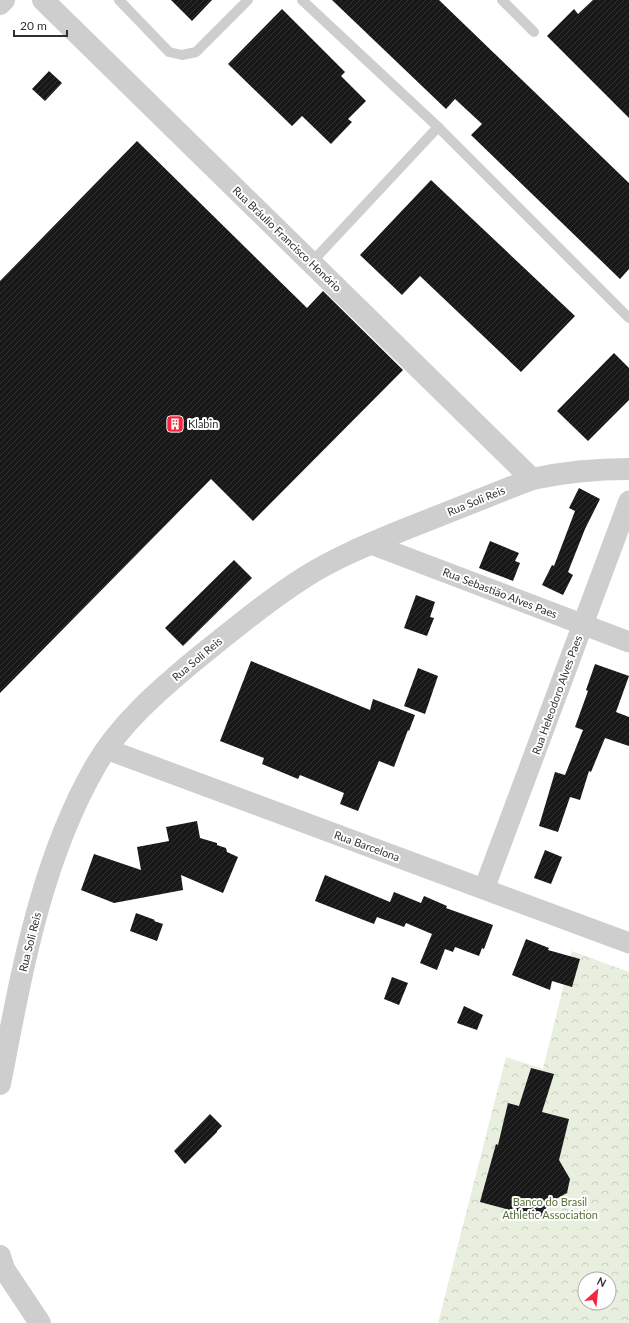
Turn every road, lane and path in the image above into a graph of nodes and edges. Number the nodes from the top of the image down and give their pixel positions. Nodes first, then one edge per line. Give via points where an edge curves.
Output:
1 (4, 0) edge
2 (43, 0) edge
3 (119, 0) edge
4 (248, 0) edge
5 (302, 0) edge
6 (502, 0) edge
7 (0, 4) edge
8 (534, 32) dead end
9 (438, 127) junction
10 (311, 263) junction
11 (629, 318) edge
12 (629, 469) edge
13 (532, 479) junction
14 (629, 501) edge
15 (371, 544) junction
16 (583, 624) junction
17 (629, 642) edge
18 (106, 749) junction
19 (484, 889) junction
20 (629, 943) edge
21 (0, 1084) edge
22 (0, 1256) edge
23 (40, 1323) edge

1 - 7 street
2 - 10 street, Rua Bráulio Francisco Honório
3 - 4 lane via 169,52 182,55 196,52
5 - 9 lane
6 - 8 lane
9 - 10 lane
9 - 11 lane
10 - 13 street, Rua Bráulio Francisco Honório
12 - 13 street, Rua Soli Reis via 583,470
13 - 15 street, Rua Soli Reis
14 - 16 street, Rua Heleodoro Alves Paes
15 - 16 street, Rua Sebastião Alves Paes
15 - 18 street, Rua Soli Reis via 304,578 224,636 151,698
16 - 17 street, Rua Sebastião Alves Paes
16 - 19 street, Rua Heleodoro Alves Paes
18 - 19 street, Rua Barcelona
18 - 21 street, Rua Soli Reis via 64,831 45,886 17,993
19 - 20 street, Rua Barcelona
22 - 23 street via 4,1269

